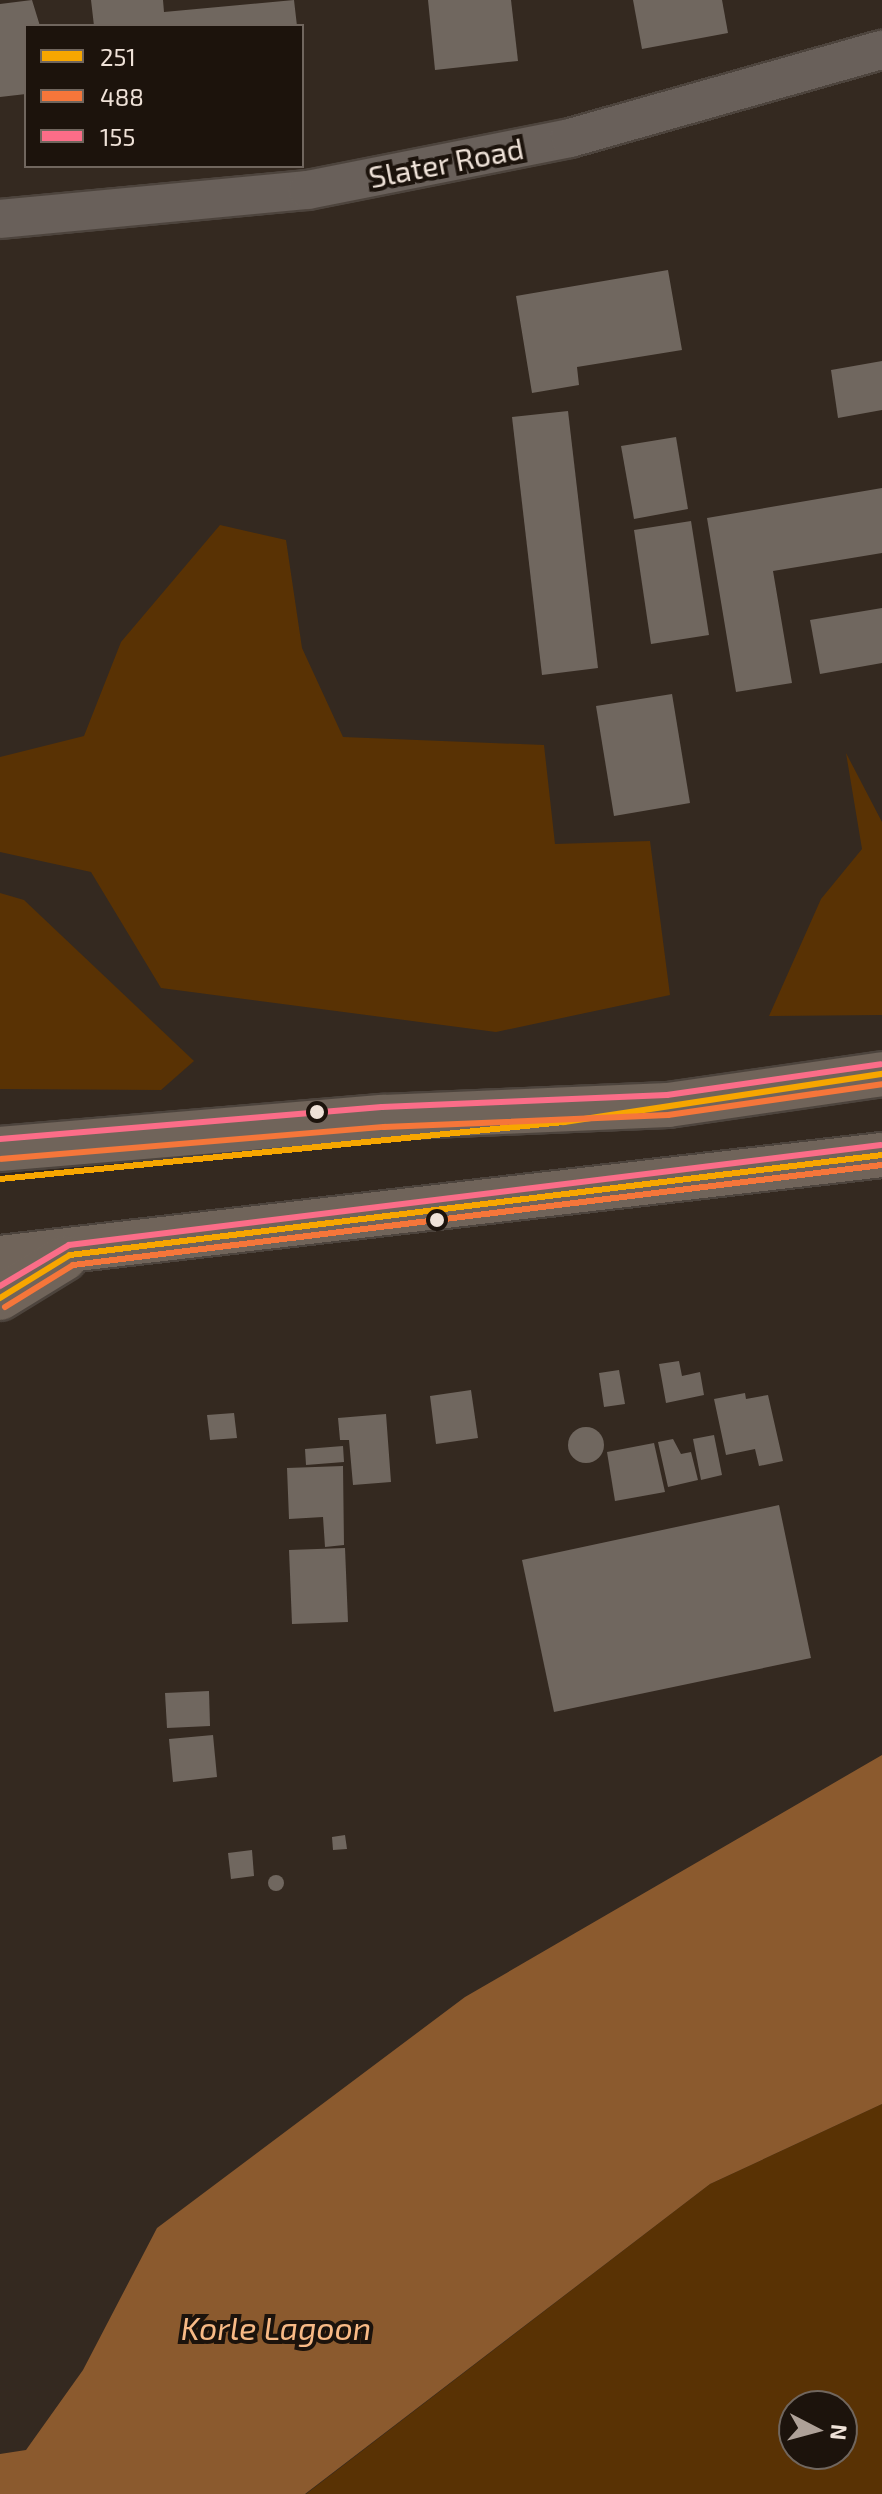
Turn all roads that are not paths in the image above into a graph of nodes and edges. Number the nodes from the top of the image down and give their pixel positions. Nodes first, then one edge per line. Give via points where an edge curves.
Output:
1 (882, 50) edge
2 (0, 219) edge
3 (882, 1074) edge
4 (2, 1155) edge
5 (882, 1155) edge
6 (70, 1255) junction
7 (0, 1258) edge
8 (0, 1298) edge

1 - 2 street, Slater Road via 570,138 308,190
3 - 4 main road via 668,1105 383,1117
5 - 6 main road
6 - 7 main road
6 - 8 main road

